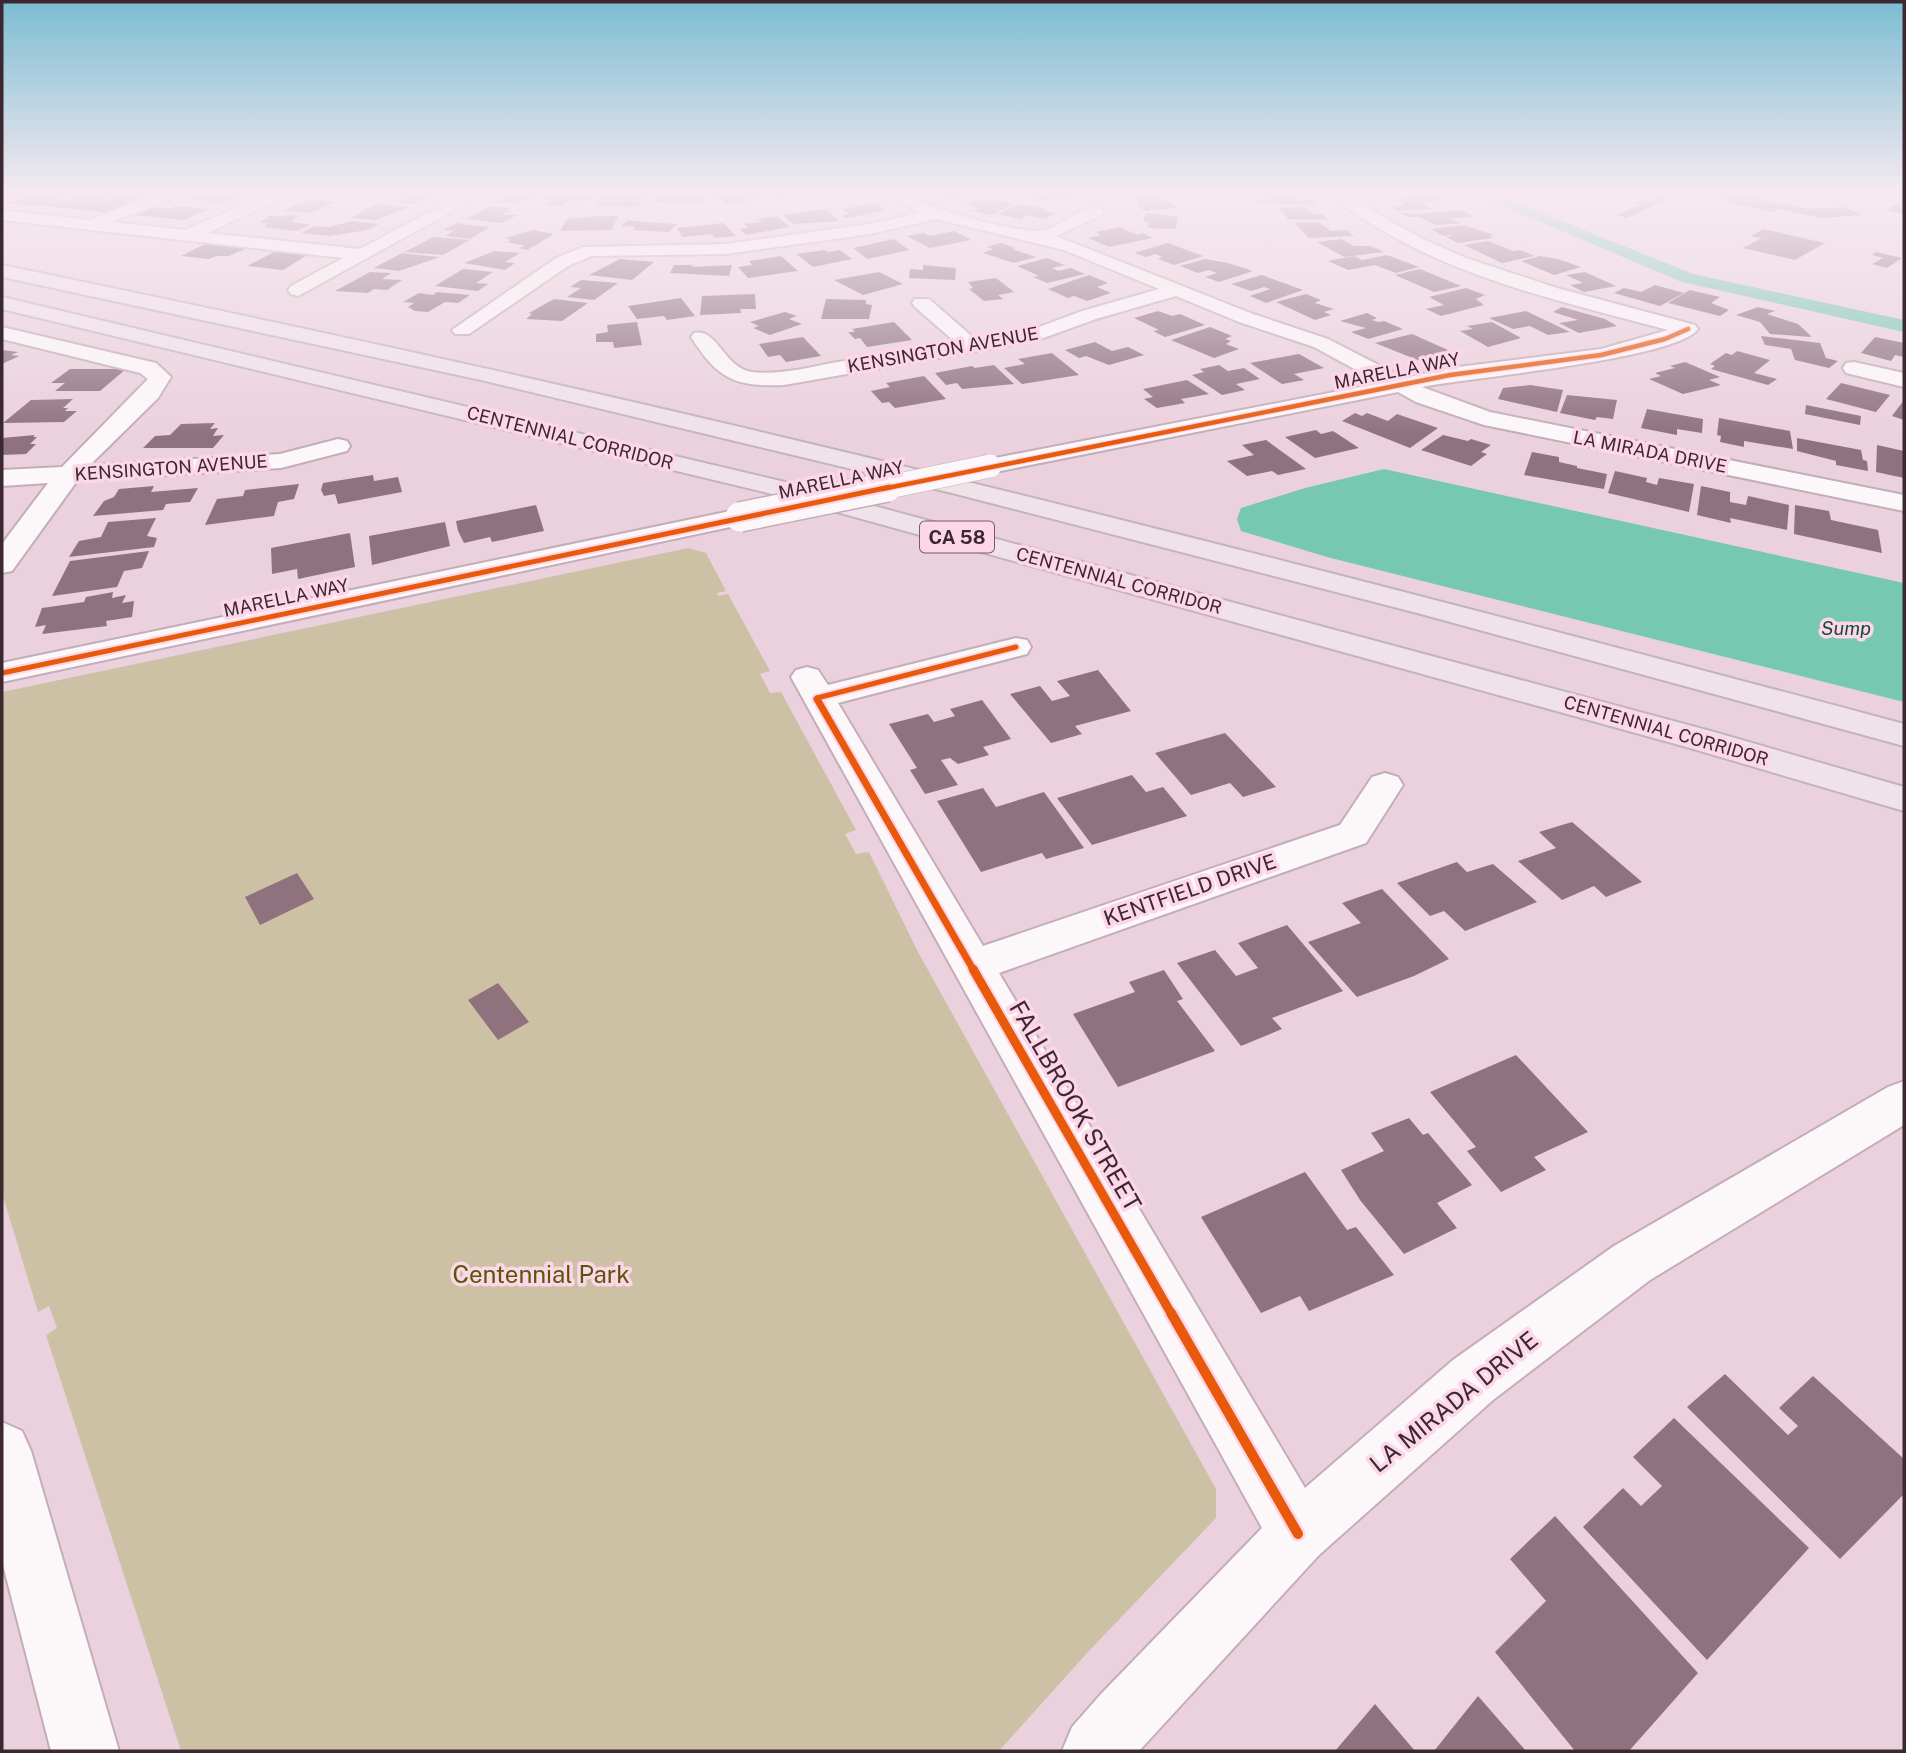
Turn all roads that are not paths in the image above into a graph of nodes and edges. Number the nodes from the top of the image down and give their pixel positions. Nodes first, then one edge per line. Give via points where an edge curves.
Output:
1 (11, 273) edge
2 (330, 273) edge
3 (549, 273) edge
4 (1136, 273) edge
5 (1490, 273) edge
6 (298, 290) dead end
7 (1178, 290) junction
8 (2, 303) edge
9 (922, 303) dead end
10 (462, 330) dead end
11 (2, 333) edge
12 (701, 337) dead end
13 (972, 347) junction
14 (1854, 368) dead end
15 (1904, 380) edge
16 (1400, 385) junction
17 (338, 446) dead end
18 (68, 474) junction
19 (2, 478) edge
20 (1904, 503) edge
21 (2, 565) edge
22 (1016, 647) dead end
23 (2, 673) edge
24 (1904, 736) edge
25 (1385, 785) dead end
26 (1904, 799) edge
27 (972, 966) junction
28 (1904, 1101) edge
29 (2, 1451) edge
30 (1298, 1534) junction
31 (85, 1751) edge
32 (1096, 1751) edge

1 - 24 highway, CENTENNIAL CORRIDOR / CA 58 via 387,352 886,468 1310,576
2 - 6 street
3 - 10 street
4 - 7 street, LA MIRADA DRIVE
5 - 16 street, MARELLA WAY via 1688,329 1601,355
7 - 13 street, KENSINGTON AVENUE via 1035,335
7 - 16 street, LA MIRADA DRIVE via 1321,343
8 - 26 highway, CENTENNIAL CORRIDOR / CA 58 via 776,487
9 - 13 street
11 - 18 street via 148,368 160,377
12 - 13 street, KENSINGTON AVENUE via 723,368 744,377 784,378
14 - 15 street
16 - 20 street, LA MIRADA DRIVE via 1451,408 1506,423
16 - 23 street, MARELLA WAY, bridge via 740,517
17 - 18 street, KENSINGTON AVENUE via 281,461
18 - 19 street, KENSINGTON AVENUE
18 - 21 street
22 - 27 street, FALLBROOK STREET via 812,687
25 - 27 street, KENTFIELD DRIVE via 1353,834
27 - 30 street, FALLBROOK STREET
28 - 30 street, LA MIRADA DRIVE via 1632,1264 1473,1380
29 - 31 street
30 - 32 street, LA MIRADA DRIVE

